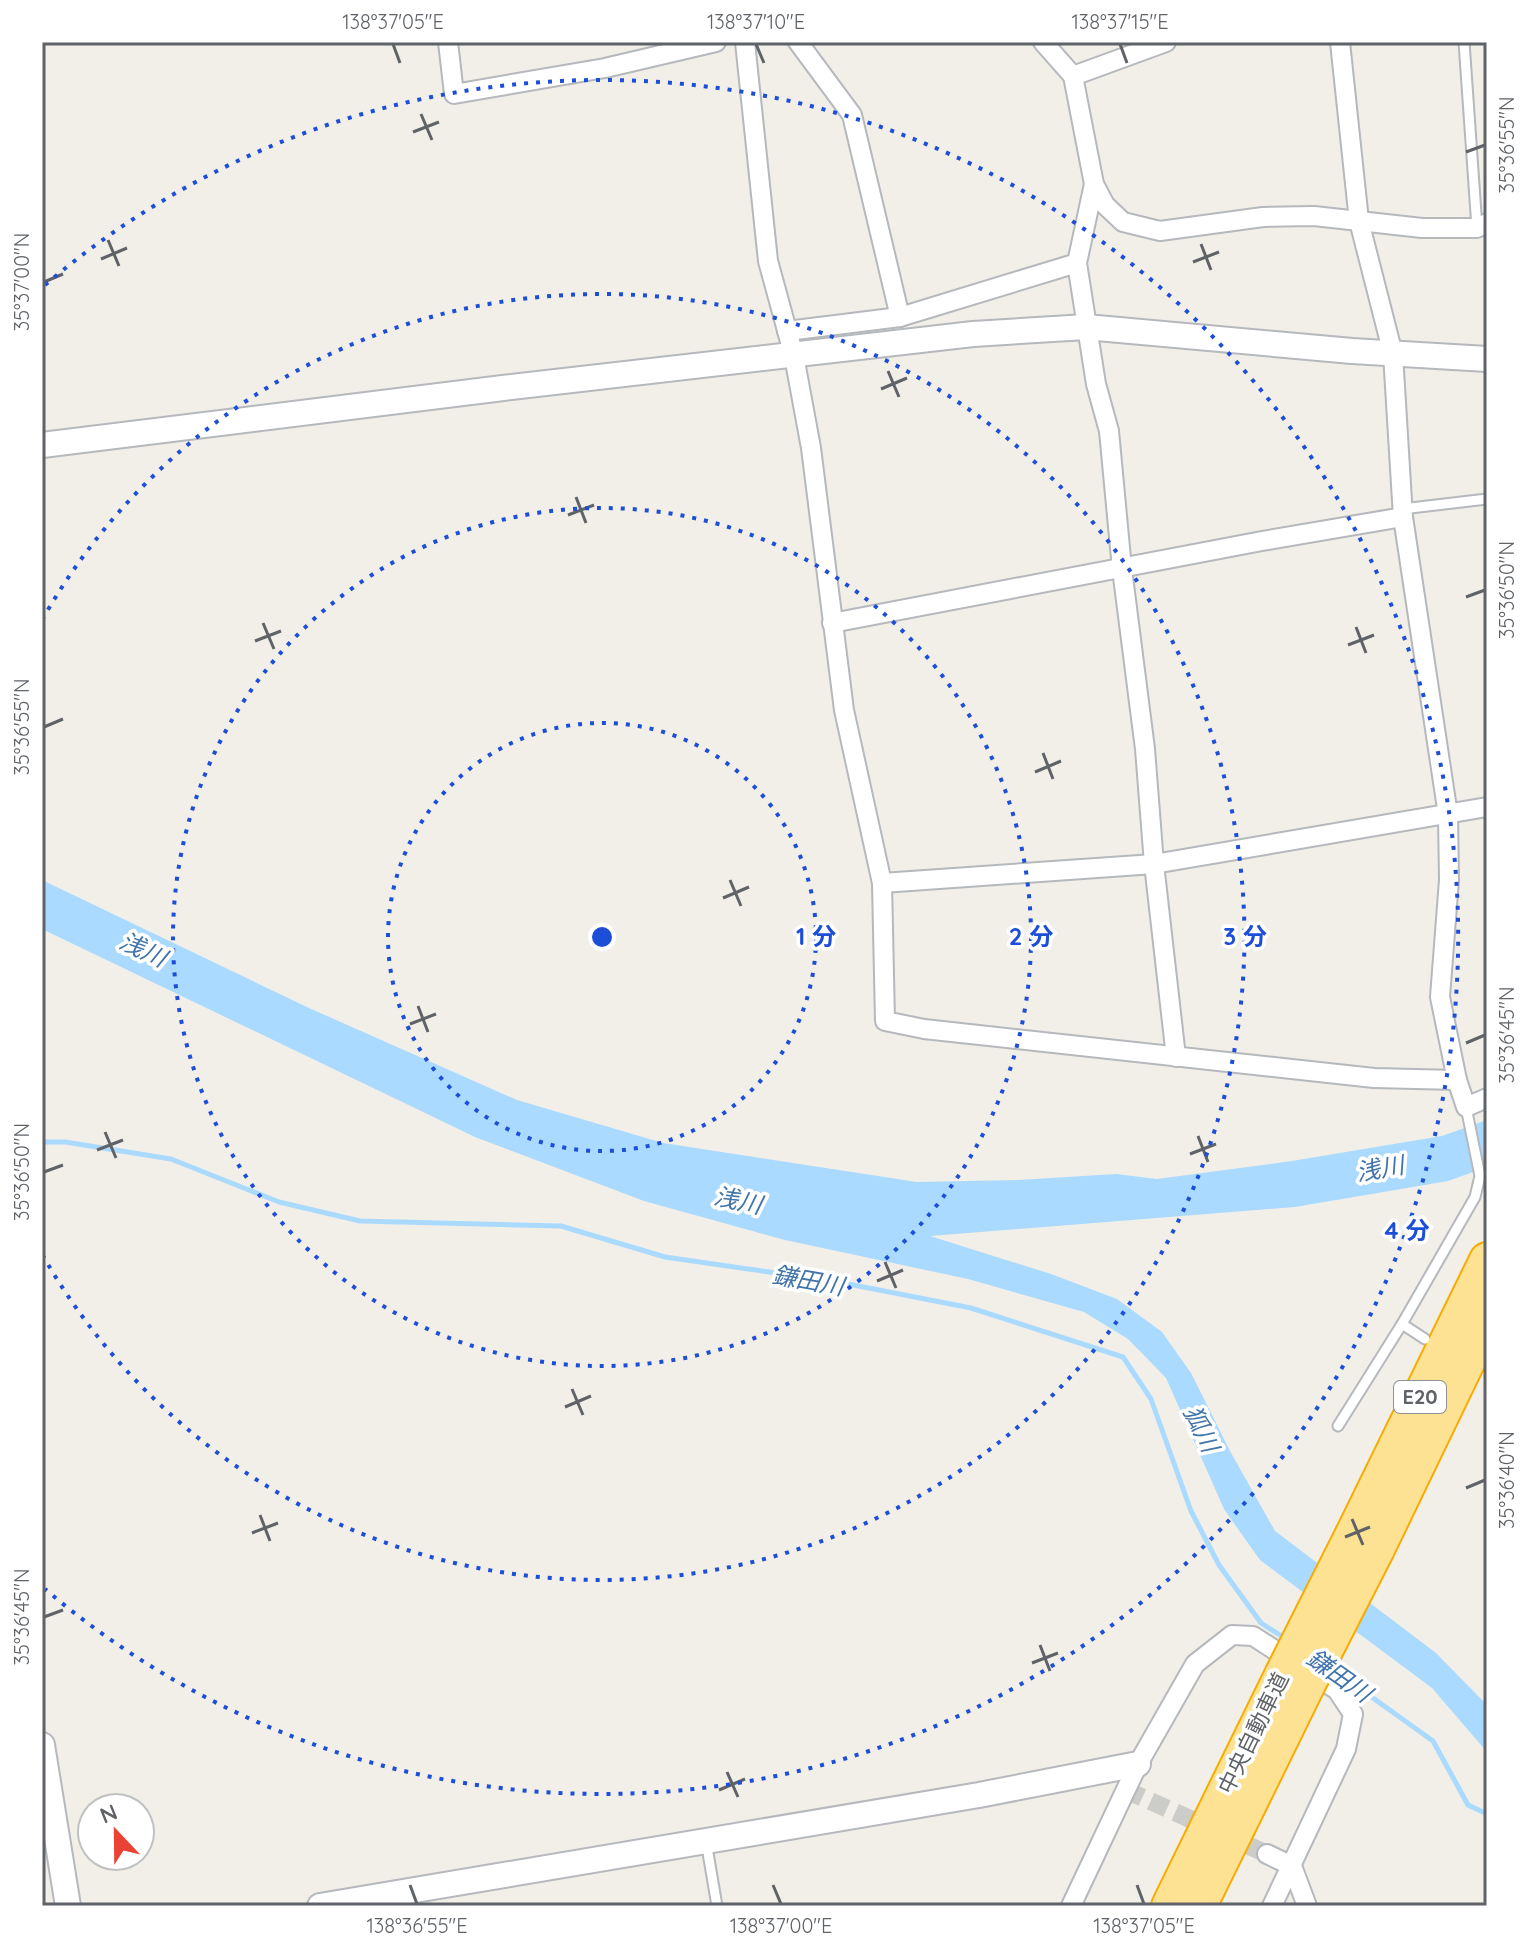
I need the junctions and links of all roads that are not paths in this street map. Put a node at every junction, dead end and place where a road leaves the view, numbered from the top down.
1 (448, 42) edge
2 (716, 42) edge
3 (745, 42) edge
4 (798, 42) edge
5 (1043, 42) edge
6 (1166, 42) edge
7 (1340, 42) edge
8 (1464, 42) edge
9 (1073, 76) junction
10 (1094, 184) junction
11 (1359, 221) junction
12 (1482, 225) edge
13 (1077, 263) junction
14 (900, 317) junction
15 (1086, 327) junction
16 (787, 331) junction
17 (1393, 354) junction
18 (794, 356) junction
19 (1487, 359) edge
20 (42, 445) edge
21 (1487, 499) edge
22 (1403, 513) junction
23 (1122, 569) junction
24 (832, 623) junction
25 (1487, 807) edge
26 (1448, 815) junction
27 (1154, 864) junction
28 (882, 883) junction
29 (1176, 1057) junction
30 (1457, 1080) junction
31 (1487, 1098) edge
32 (1467, 1113) junction
33 (1487, 1260) edge
34 (1487, 1321) edge
35 (1402, 1324) junction
36 (1425, 1339) dead end
37 (1338, 1426) dead end
38 (1365, 1542) junction
39 (1294, 1682) junction
40 (42, 1745) edge
41 (1138, 1764) junction
42 (706, 1841) junction
43 (1267, 1854) tunnel mouth
44 (1292, 1866) junction
45 (68, 1906) edge
46 (320, 1906) edge
47 (717, 1906) edge
48 (1071, 1906) edge
49 (1169, 1906) edge
50 (1199, 1906) edge
51 (1272, 1906) edge
52 (1307, 1906) edge

1 - 2 street
3 - 16 street
4 - 14 street
5 - 9 street
6 - 9 street
7 - 11 street
8 - 12 lane
9 - 10 street
10 - 11 street
10 - 13 street
11 - 12 street
11 - 17 street
13 - 14 street
13 - 15 street
14 - 16 street
15 - 17 street
15 - 18 street
15 - 23 street
16 - 18 street
17 - 19 street
17 - 22 street
18 - 20 street
18 - 24 street
21 - 22 lane
22 - 23 street
22 - 26 street
23 - 24 street
23 - 27 street
24 - 28 street
25 - 26 street
26 - 27 street
26 - 30 street
27 - 28 street
27 - 29 street
28 - 29 street
29 - 30 street
30 - 32 street
31 - 32 street
32 - 35 lane
33 - 38 highway, 中央自動車道 / E20
34 - 38 highway, 中央自動車道 / E20
35 - 36 lane
35 - 37 lane
38 - 39 highway, 中央自動車道 / E20, bridge
39 - 49 highway, 中央自動車道 / E20
39 - 50 highway, 中央自動車道 / E20
40 - 45 street
41 - 42 street
41 - 44 street
41 - 48 street
42 - 46 street
42 - 47 lane
43 - 44 street
44 - 51 street
44 - 52 street

